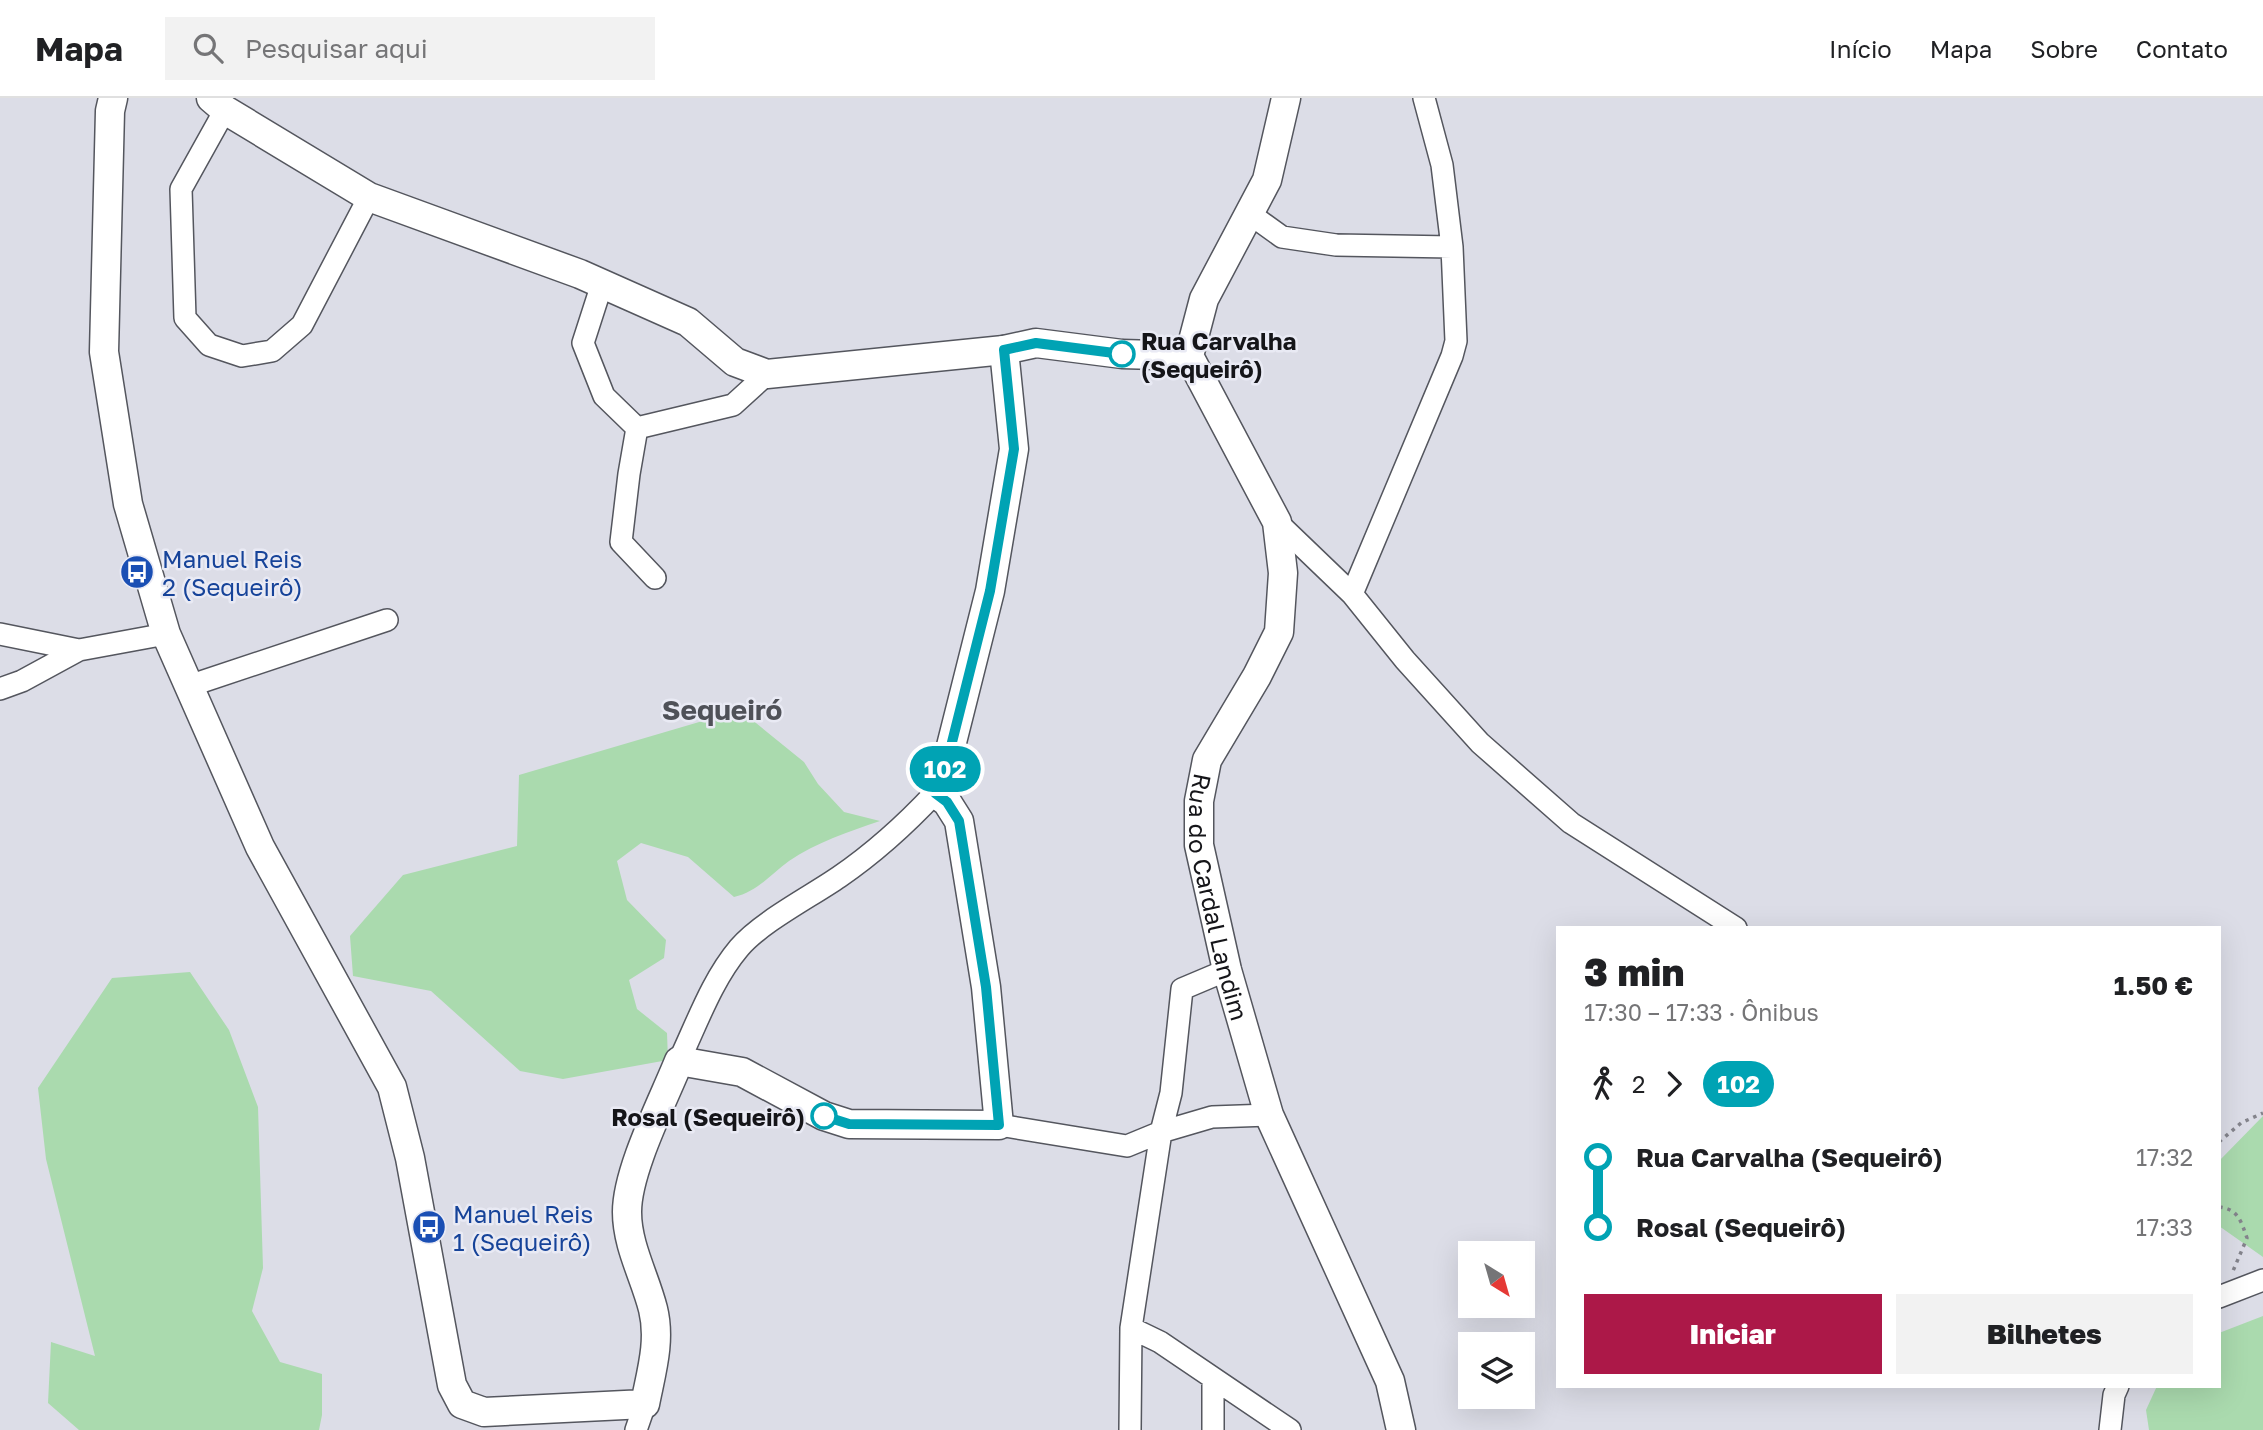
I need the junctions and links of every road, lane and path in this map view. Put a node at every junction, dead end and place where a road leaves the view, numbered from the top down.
1 (113, 98) edge
2 (1286, 98) edge
3 (1424, 98) edge
4 (218, 104) edge
5 (369, 197) junction
6 (1250, 214) junction
7 (1452, 247) junction
8 (602, 284) junction
9 (1004, 350) junction
10 (1189, 356) junction
11 (767, 374) junction
12 (637, 428) junction
13 (1277, 522) junction
14 (655, 578) dead end
15 (1352, 594) junction
16 (387, 620) dead end
17 (0, 634) edge
18 (166, 634) junction
19 (79, 650) junction
20 (189, 686) junction
21 (0, 689) edge
22 (935, 793) junction
23 (1734, 926) edge
24 (1227, 970) junction
25 (679, 1061) junction
26 (2263, 1113) edge
27 (1269, 1115) junction
28 (999, 1125) junction
29 (1161, 1132) junction
30 (2221, 1140) edge
31 (2221, 1207) edge
32 (2263, 1280) edge
33 (2221, 1293) edge
34 (2221, 1296) edge
35 (1131, 1328) junction
36 (1213, 1378) junction
37 (2117, 1388) edge
38 (641, 1417) edge
39 (1130, 1430) edge
40 (1213, 1430) edge
41 (1290, 1430) edge
42 (1401, 1430) edge
43 (2110, 1430) edge

1 - 18 street
2 - 6 street
3 - 7 street
4 - 5 street
4 - 5 street
5 - 8 street
6 - 7 street
6 - 10 street
7 - 15 street
8 - 11 street
8 - 12 street
9 - 10 street
9 - 11 street
9 - 22 street
10 - 13 street, Rua do Cardal Landim
11 - 12 street
12 - 14 street
13 - 15 street
13 - 24 street, Rua do Cardal Landim
15 - 23 street
16 - 20 street
17 - 19 street
18 - 19 street
18 - 20 street
19 - 21 street
20 - 38 street
22 - 25 street
22 - 28 street
24 - 27 street, Rua do Cardal Landim
24 - 29 street
25 - 28 street
25 - 38 street
26 - 30 path
27 - 29 street
27 - 42 street, Rua do Cardal Landim
28 - 29 street
29 - 35 street
31 - 33 path
32 - 34 street
35 - 36 street
35 - 39 street
36 - 40 street
36 - 41 street
37 - 43 street

